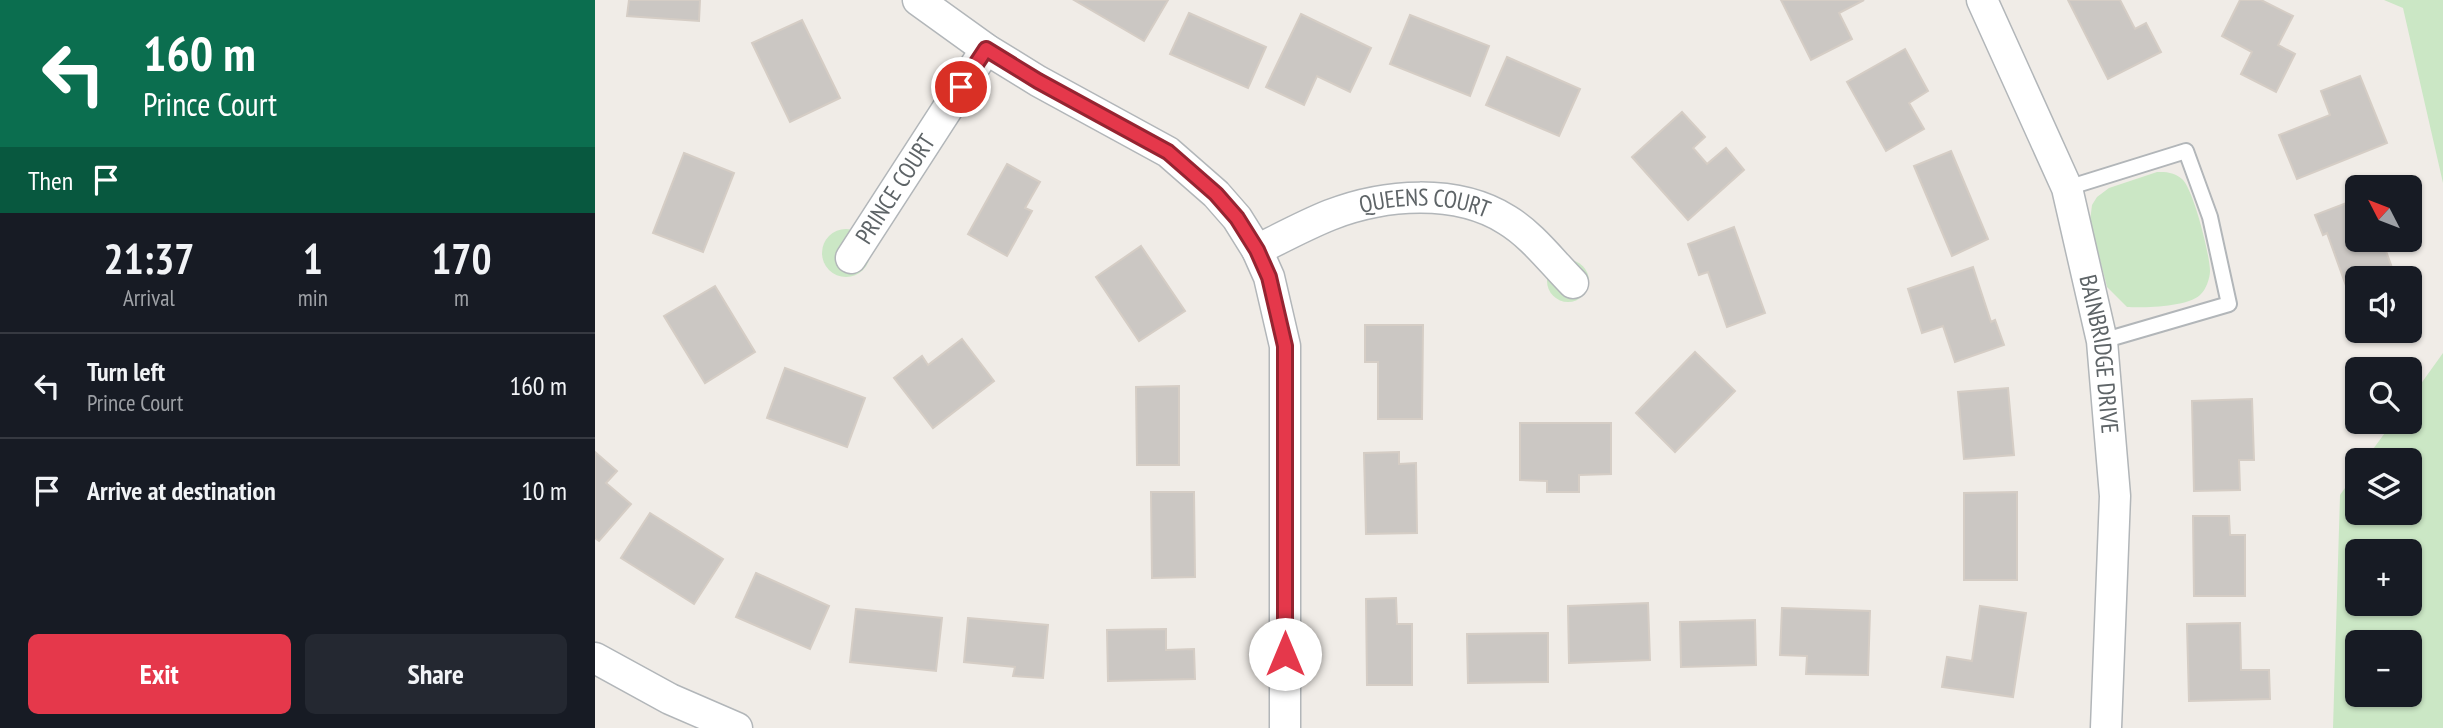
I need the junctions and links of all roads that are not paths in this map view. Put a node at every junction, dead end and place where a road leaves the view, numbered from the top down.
1 (918, 0) edge
2 (1982, 0) edge
3 (986, 49) junction
4 (2067, 188) junction
5 (1257, 250) junction
6 (851, 258) dead end
7 (1573, 283) dead end
8 (2102, 341) junction
9 (595, 658) edge
10 (737, 728) edge
11 (1285, 728) edge
12 (2106, 728) edge

1 - 3 street
2 - 4 street, BAINBRIDGE DRIVE
3 - 5 street
3 - 6 street, PRINCE COURT
4 - 8 street, BAINBRIDGE DRIVE
4 - 8 lane
5 - 7 street, QUEENS COURT
5 - 11 street
8 - 12 street, BAINBRIDGE DRIVE
9 - 10 street

